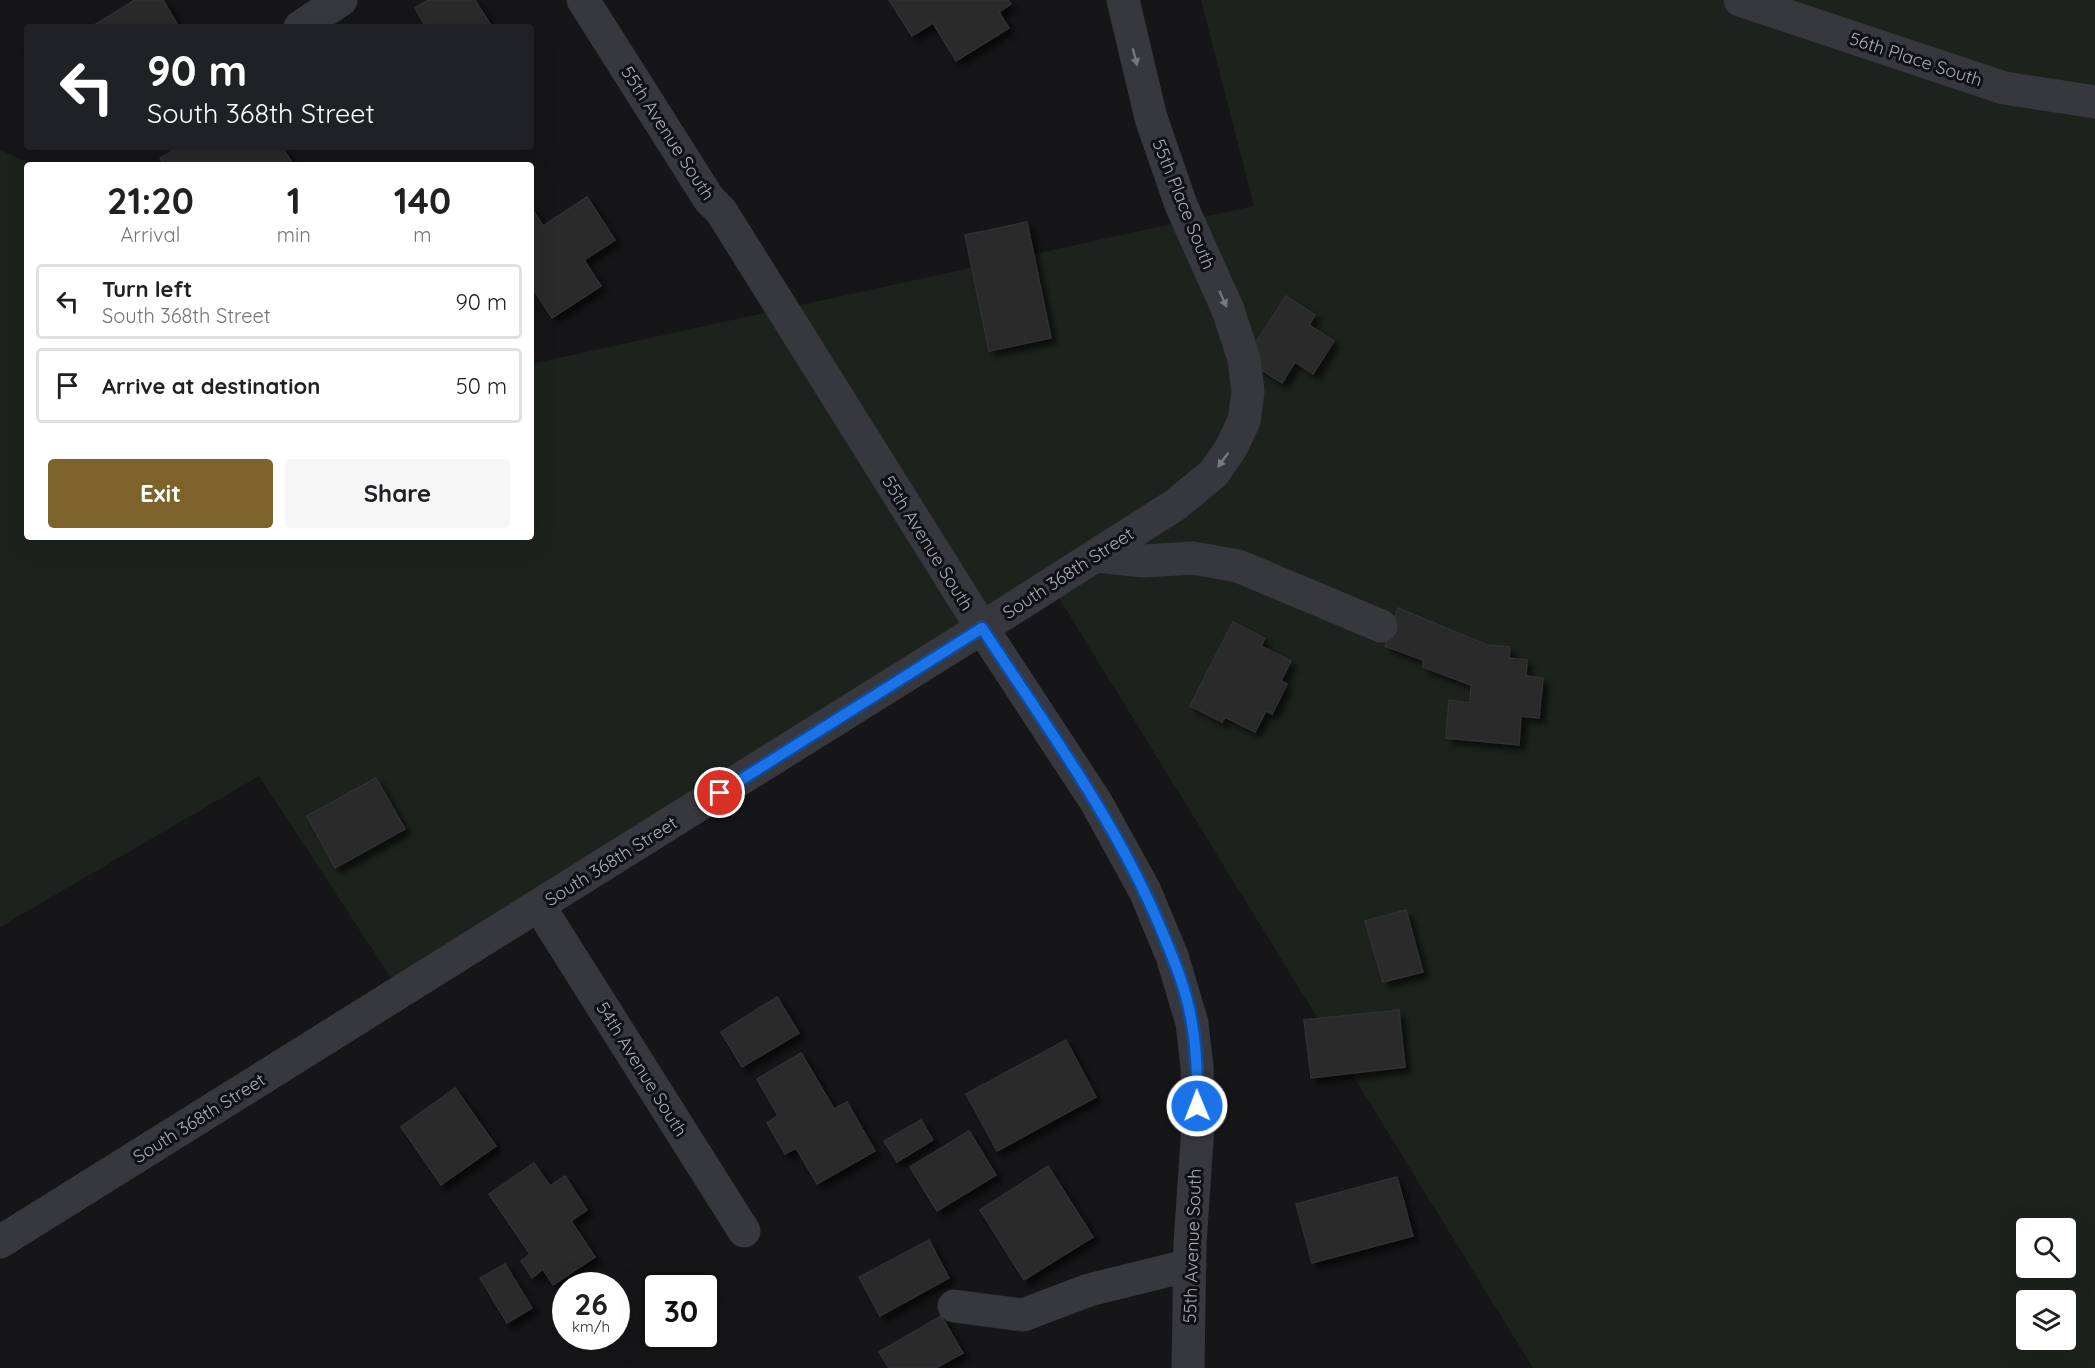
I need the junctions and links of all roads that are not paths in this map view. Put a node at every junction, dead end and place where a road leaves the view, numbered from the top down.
1 (341, 0) edge
2 (583, 0) edge
3 (1123, 0) edge
4 (1740, 0) edge
5 (305, 24) edge
6 (2095, 102) edge
7 (1246, 407) joint
8 (1095, 556) junction
9 (1381, 626) dead end
10 (982, 628) junction
11 (539, 906) junction
12 (744, 1231) dead end
13 (0, 1242) edge
14 (1190, 1265) junction
15 (954, 1306) dead end
16 (1188, 1368) edge

1 - 5 street
2 - 10 street, 55th Avenue South
3 -> 7 street, 55th Place South
4 - 6 street, 56th Place South
7 -> 8 street, South 368th Street
8 - 9 street
8 - 10 street, South 368th Street
10 - 11 street, South 368th Street
10 - 14 street, 55th Avenue South
11 - 12 street, 54th Avenue South
11 - 13 street, South 368th Street
14 - 15 street
14 - 16 street, 55th Avenue South

